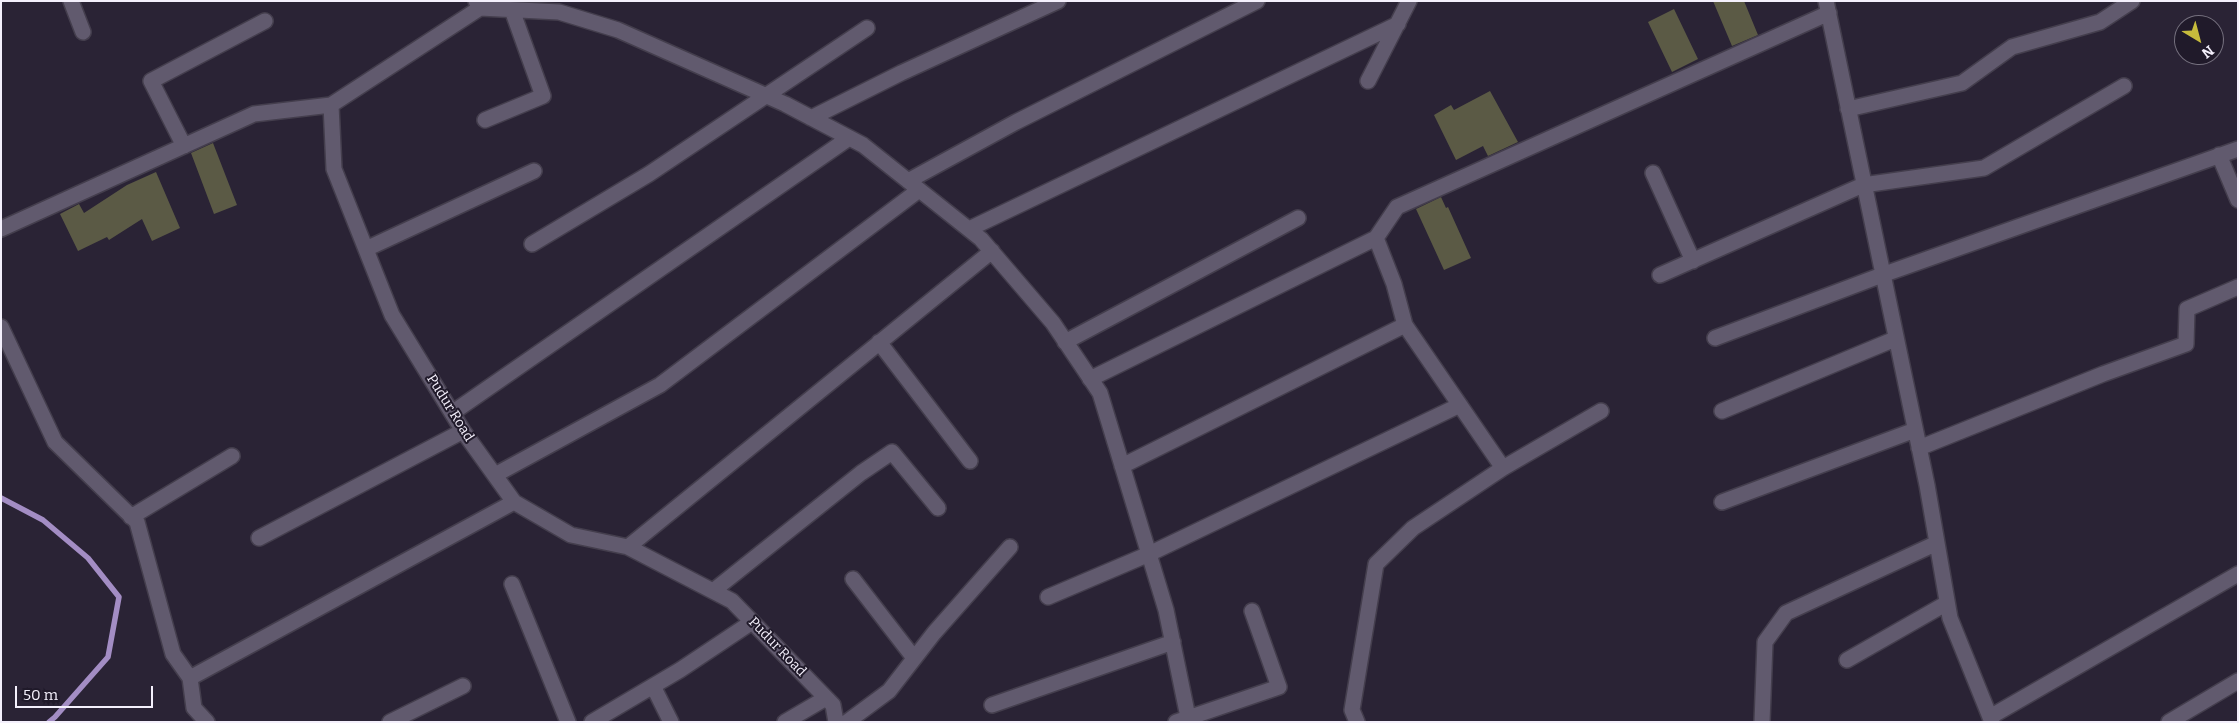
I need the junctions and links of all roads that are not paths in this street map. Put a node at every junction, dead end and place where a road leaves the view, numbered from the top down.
1 (71, 1) edge
2 (496, 1) edge
3 (1058, 1) edge
4 (1257, 1) edge
5 (1409, 1) edge
6 (2132, 1) edge
7 (478, 5) edge
8 (1828, 7) edge
9 (512, 10) junction
10 (265, 21) dead end
11 (1398, 24) junction
12 (867, 28) dead end
13 (84, 32) dead end
14 (1368, 81) dead end
15 (2124, 86) dead end
16 (767, 96) junction
17 (331, 105) junction
18 (1848, 109) junction
19 (811, 118) junction
20 (485, 120) dead end
21 (849, 138) junction
22 (184, 146) junction
23 (2238, 149) edge
24 (2219, 155) junction
25 (534, 171) dead end
26 (1653, 173) dead end
27 (913, 185) junction
28 (1863, 185) junction
29 (2238, 200) edge
30 (1298, 218) dead end
31 (1, 229) edge
32 (969, 229) junction
33 (1376, 238) junction
34 (532, 244) dead end
35 (366, 249) junction
36 (992, 251) junction
37 (1692, 261) junction
38 (1882, 275) junction
39 (1660, 276) dead end
40 (2238, 287) edge
41 (1405, 325) junction
42 (1, 326) edge
43 (1715, 338) dead end
44 (1895, 339) junction
45 (879, 342) junction
46 (1066, 342) junction
47 (1090, 379) junction
48 (1460, 405) junction
49 (1601, 411) dead end
50 (1722, 411) dead end
51 (452, 413) junction
52 (1915, 430) junction
53 (463, 431) junction
54 (1919, 448) junction
55 (232, 456) dead end
56 (970, 461) dead end
57 (1122, 466) junction
58 (1503, 468) junction
59 (495, 475) junction
60 (514, 502) junction
61 (1722, 502) dead end
62 (938, 508) dead end
63 (132, 517) junction
64 (260, 538) dead end
65 (1936, 543) junction
66 (628, 547) junction
67 (1010, 547) dead end
68 (1149, 554) junction
69 (2238, 574) edge
70 (853, 579) dead end
71 (512, 584) dead end
72 (713, 591) junction
73 (1048, 597) dead end
74 (1947, 603) junction
75 (1252, 611) dead end
76 (752, 622) junction
77 (1173, 642) junction
78 (914, 658) junction
79 (1847, 660) dead end
80 (190, 678) junction
81 (2238, 681) edge
82 (463, 686) dead end
83 (653, 686) junction
84 (826, 698) junction
85 (992, 705) dead end
86 (1991, 719) edge
87 (1185, 721) edge
88 (207, 722) edge
89 (390, 722) edge
90 (568, 722) edge
91 (592, 722) edge
92 (671, 722) edge
93 (785, 722) edge
94 (836, 722) edge
95 (847, 722) edge
96 (1357, 722) edge
97 (1762, 722) edge
98 (2169, 722) edge

1 - 13 street
2 - 7 street
3 - 19 street
4 - 27 street
5 - 11 street
6 - 18 street
7 - 9 street
7 - 17 street
8 - 18 street
8 - 33 street
9 - 16 street
9 - 20 street
10 - 22 street
11 - 14 street
11 - 32 street
12 - 16 street
15 - 28 street
16 - 19 street
16 - 34 street
17 - 22 street
17 - 35 street, Pudur Road
18 - 28 street
19 - 21 street
21 - 27 street
21 - 51 street
22 - 31 street
23 - 24 street
24 - 29 street
24 - 38 street
25 - 35 street
26 - 37 street
27 - 32 street
27 - 59 street
28 - 37 street
28 - 38 street
30 - 46 street
32 - 36 street
33 - 41 street
33 - 47 street
35 - 51 street, Pudur Road
36 - 45 street
36 - 46 street
37 - 39 street
38 - 43 street
38 - 44 street
40 - 54 street
41 - 48 street
41 - 57 street
42 - 63 street
44 - 50 street
44 - 52 street
45 - 56 street
45 - 66 street
46 - 47 street
47 - 57 street
48 - 58 street
48 - 68 street
49 - 58 street
51 - 53 street, Pudur Road
52 - 54 street
52 - 61 street
53 - 59 street, Pudur Road
53 - 64 street
54 - 65 street
55 - 63 street
57 - 68 street
58 - 96 street
59 - 60 street, Pudur Road
60 - 66 street, Pudur Road
60 - 80 street
62 - 72 street
63 - 80 street
65 - 74 street
65 - 97 street
66 - 72 street, Pudur Road
67 - 78 street
68 - 73 street
68 - 77 street
69 - 86 street
70 - 78 street
71 - 90 street
72 - 76 street, Pudur Road
74 - 79 street
74 - 86 street
75 - 87 street
76 - 83 street
76 - 84 street, Pudur Road
77 - 85 street
77 - 87 street
78 - 95 street
80 - 88 street
81 - 98 street
82 - 89 street
83 - 91 street
83 - 92 street
84 - 93 street
84 - 94 street, Pudur Road

